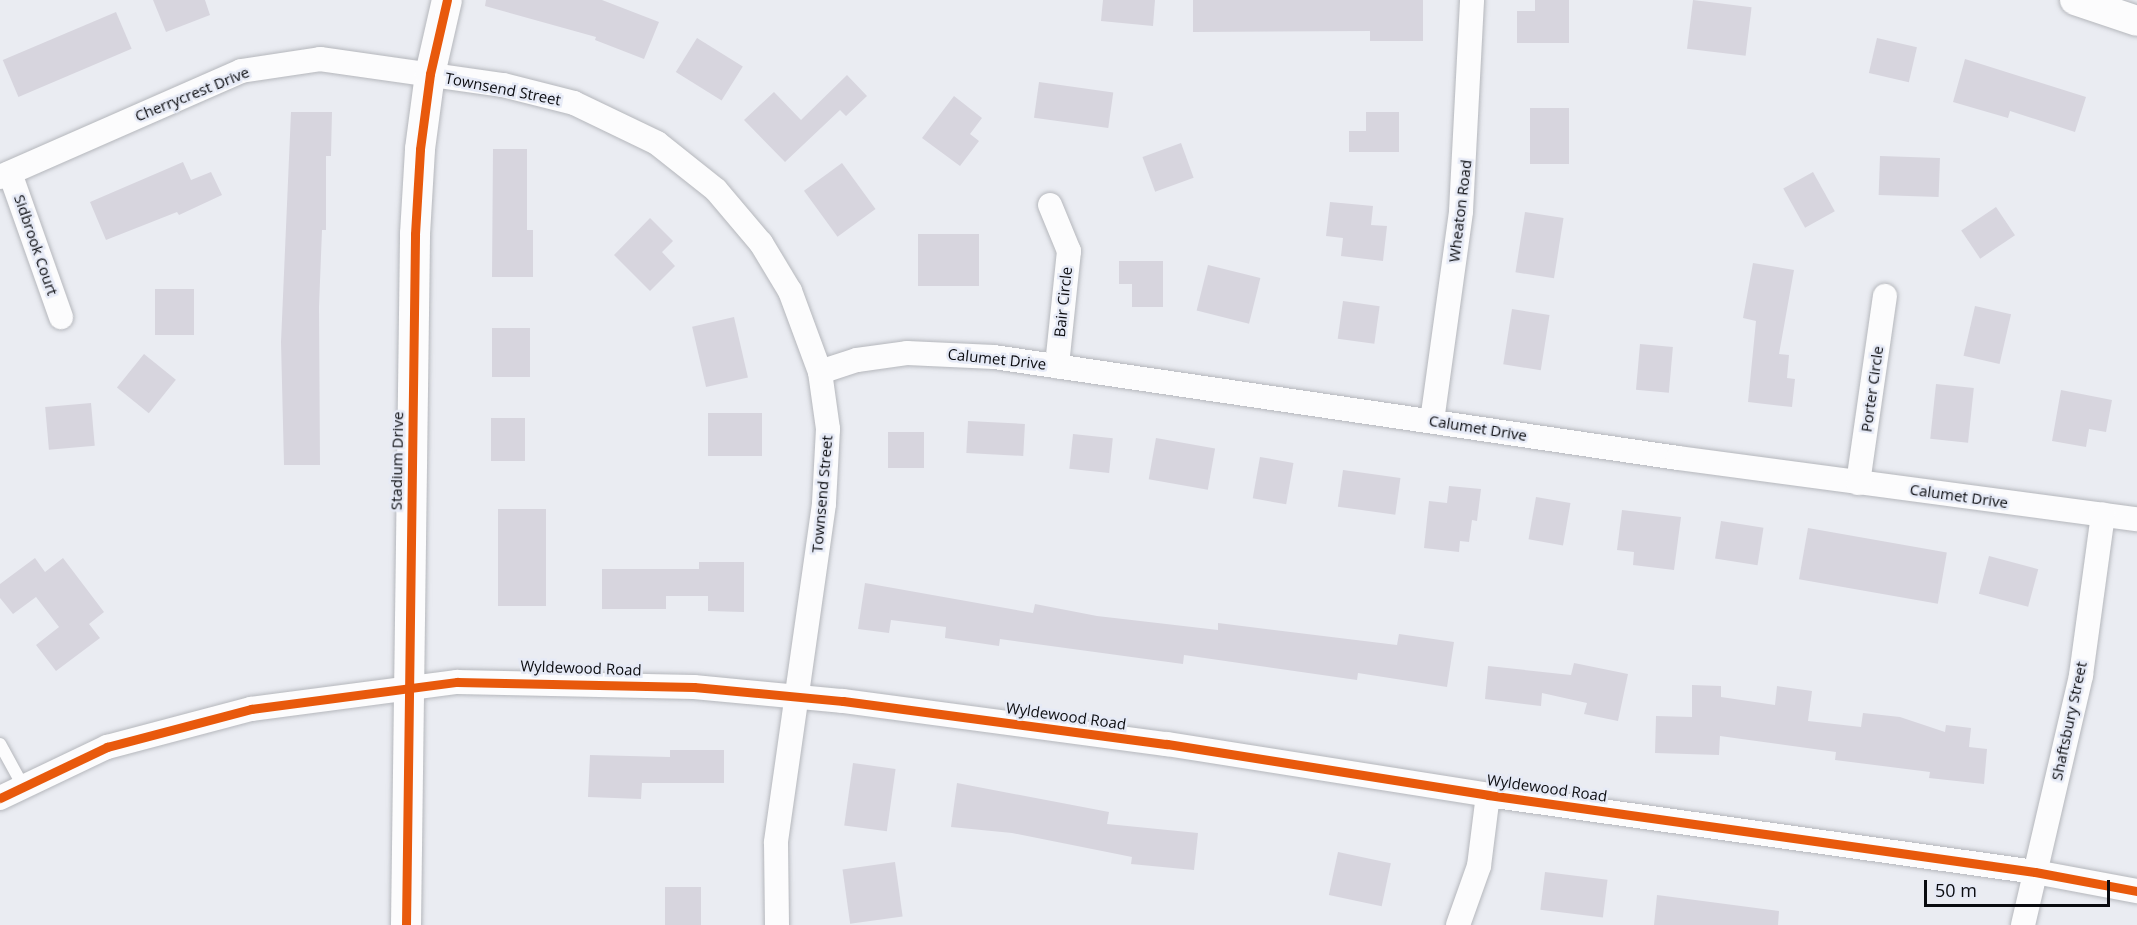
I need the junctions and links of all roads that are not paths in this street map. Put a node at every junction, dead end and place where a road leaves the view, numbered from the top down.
1 (447, 0) edge
2 (1472, 0) edge
3 (2075, 0) edge
4 (2137, 21) edge
5 (430, 74) junction
6 (5, 175) edge
7 (1050, 205) dead end
8 (1885, 296) dead end
9 (61, 317) dead end
10 (1057, 366) junction
11 (820, 372) junction
12 (1432, 421) junction
13 (1858, 483) junction
14 (2103, 514) junction
15 (2137, 519) edge
16 (408, 688) junction
17 (797, 695) junction
18 (0, 744) edge
19 (23, 786) junction
20 (1488, 795) junction
21 (0, 798) edge
22 (2035, 872) junction
23 (2137, 891) edge
24 (406, 925) edge
25 (777, 925) edge
26 (1458, 925) edge
27 (2023, 925) edge

1 - 5 street, Stadium Drive
2 - 12 street, Wheaton Road
3 - 4 street
5 - 6 street, Cherrycrest Drive
5 - 11 street, Townsend Street
5 - 16 street, Stadium Drive
6 - 9 street, Sidbrook Court
7 - 10 street, Bair Circle
8 - 13 street, Porter Circle
10 - 11 street, Calumet Drive
10 - 12 street, Calumet Drive
11 - 17 street, Townsend Street
12 - 13 street, Calumet Drive
13 - 14 street, Calumet Drive
14 - 15 street, Calumet Drive
14 - 22 street, Shaftsbury Street
16 - 17 street, Wyldewood Road
16 - 19 street, Wyldewood Road
16 - 24 street, Stadium Drive
17 - 20 street, Wyldewood Road
17 - 25 street, Townsend Street
18 - 19 lane
19 - 21 street, Wyldewood Road
20 - 22 street, Wyldewood Road
20 - 26 street
22 - 23 street, Wyldewood Road
22 - 27 street, Shaftsbury Street

